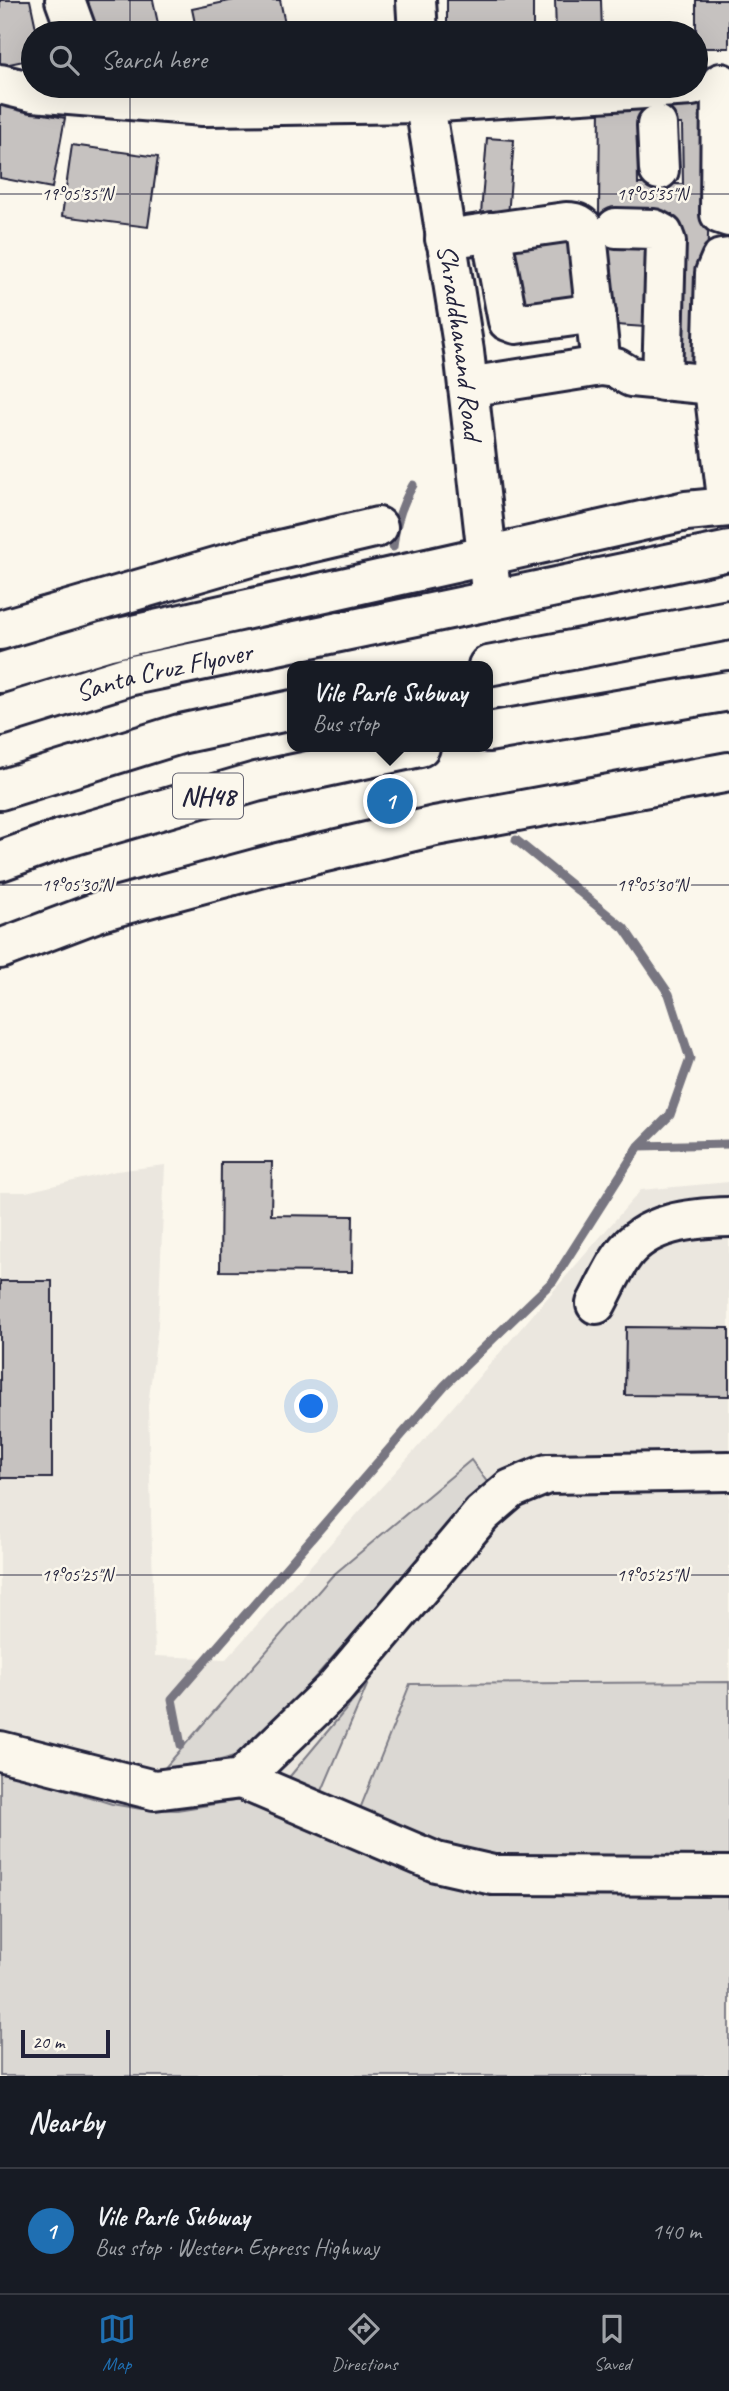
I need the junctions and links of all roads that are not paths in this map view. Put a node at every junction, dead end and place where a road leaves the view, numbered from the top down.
1 (65, 0) edge
2 (416, 0) edge
3 (73, 21) edge
4 (417, 21) edge
5 (0, 84) edge
6 (21, 89) edge
7 (143, 98) edge
8 (350, 98) edge
9 (424, 98) edge
10 (685, 98) edge
11 (688, 98) edge
12 (659, 170) dead end
13 (729, 217) edge
14 (615, 228) dead end
15 (729, 258) edge
16 (451, 271) junction
17 (503, 279) junction
18 (596, 313) junction
19 (601, 366) junction
20 (530, 377) junction
21 (662, 381) junction
22 (714, 386) junction
23 (468, 387) junction
24 (729, 507) edge
25 (378, 527) dead end
26 (729, 551) edge
27 (487, 555) junction
28 (492, 600) junction
29 (729, 620) edge
30 (0, 630) edge
31 (493, 665) edge
32 (0, 673) edge
33 (729, 691) edge
34 (287, 711) edge
35 (0, 716) edge
36 (493, 731) edge
37 (397, 752) edge
38 (729, 772) edge
39 (0, 790) edge
40 (0, 861) edge
41 (0, 949) edge
42 (729, 1217) edge
43 (596, 1304) dead end
44 (729, 1471) edge
45 (0, 1751) edge
46 (241, 1779) junction
47 (729, 1876) edge

1 - 3 main road
2 - 4 main road
5 - 6 main road
7 - 8 main road
9 - 16 main road, Shraddhanand Road
10 - 12 main road
11 - 13 main road
14 - 21 main road
15 - 22 main road
16 - 17 main road
16 - 17 main road
16 - 23 main road, Shraddhanand Road
17 - 18 main road
17 - 18 main road
17 - 20 main road
18 - 19 main road
19 - 20 main road
19 - 21 main road
20 - 23 main road
21 - 22 main road
22 - 24 main road
23 - 27 main road, Shraddhanand Road
24 - 27 main road
25 - 30 main road
26 - 28 main road, Santa Cruz Flyover
27 - 28 main road, Shraddhanand Road
27 - 32 main road
28 - 35 main road, Santa Cruz Flyover
29 - 31 main road
33 - 36 main road
34 - 39 main road, NH48
37 - 40 main road, NH48
38 - 41 main road
42 - 43 main road
44 - 46 main road
45 - 46 main road
46 - 47 main road

